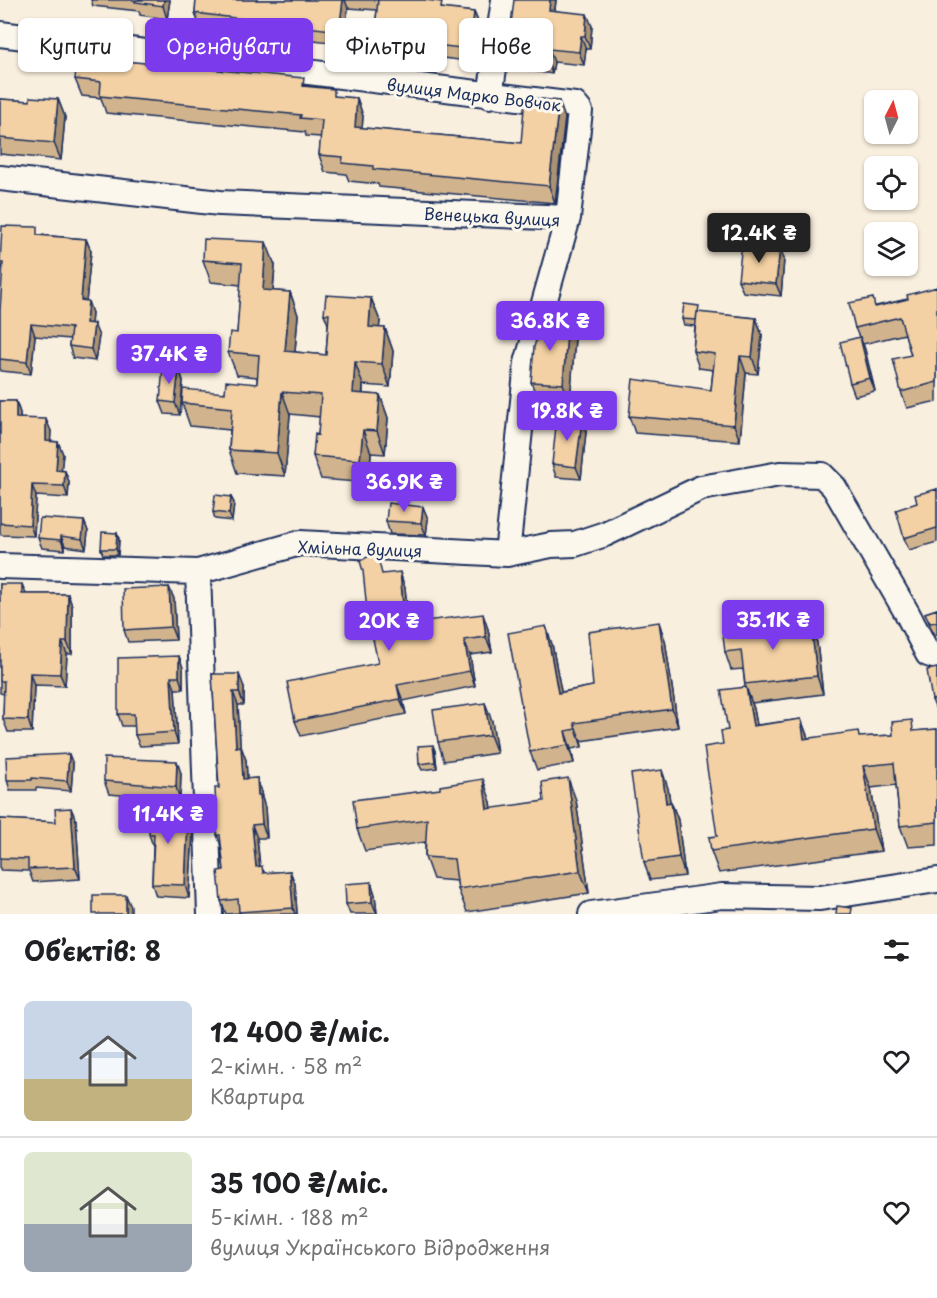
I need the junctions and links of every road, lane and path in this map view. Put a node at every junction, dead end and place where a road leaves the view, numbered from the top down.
1 (504, 0) edge
2 (0, 34) edge
3 (490, 96) junction
4 (0, 178) edge
5 (568, 218) junction
6 (507, 554) junction
7 (0, 566) edge
8 (198, 572) junction
9 (937, 657) edge
10 (937, 880) edge
11 (723, 905) edge
12 (210, 914) edge
13 (591, 914) edge

1 - 3 street
2 - 3 street, вулиця Марко Вовчок
3 - 5 street, вулиця Марко Вовчок
4 - 5 street, Венецька вулиця
5 - 6 street, Венецька вулиця
6 - 8 street, Хмільна вулиця
6 - 9 street
7 - 8 street, Хмільна вулиця
8 - 12 street
10 - 11 street
11 - 13 street

